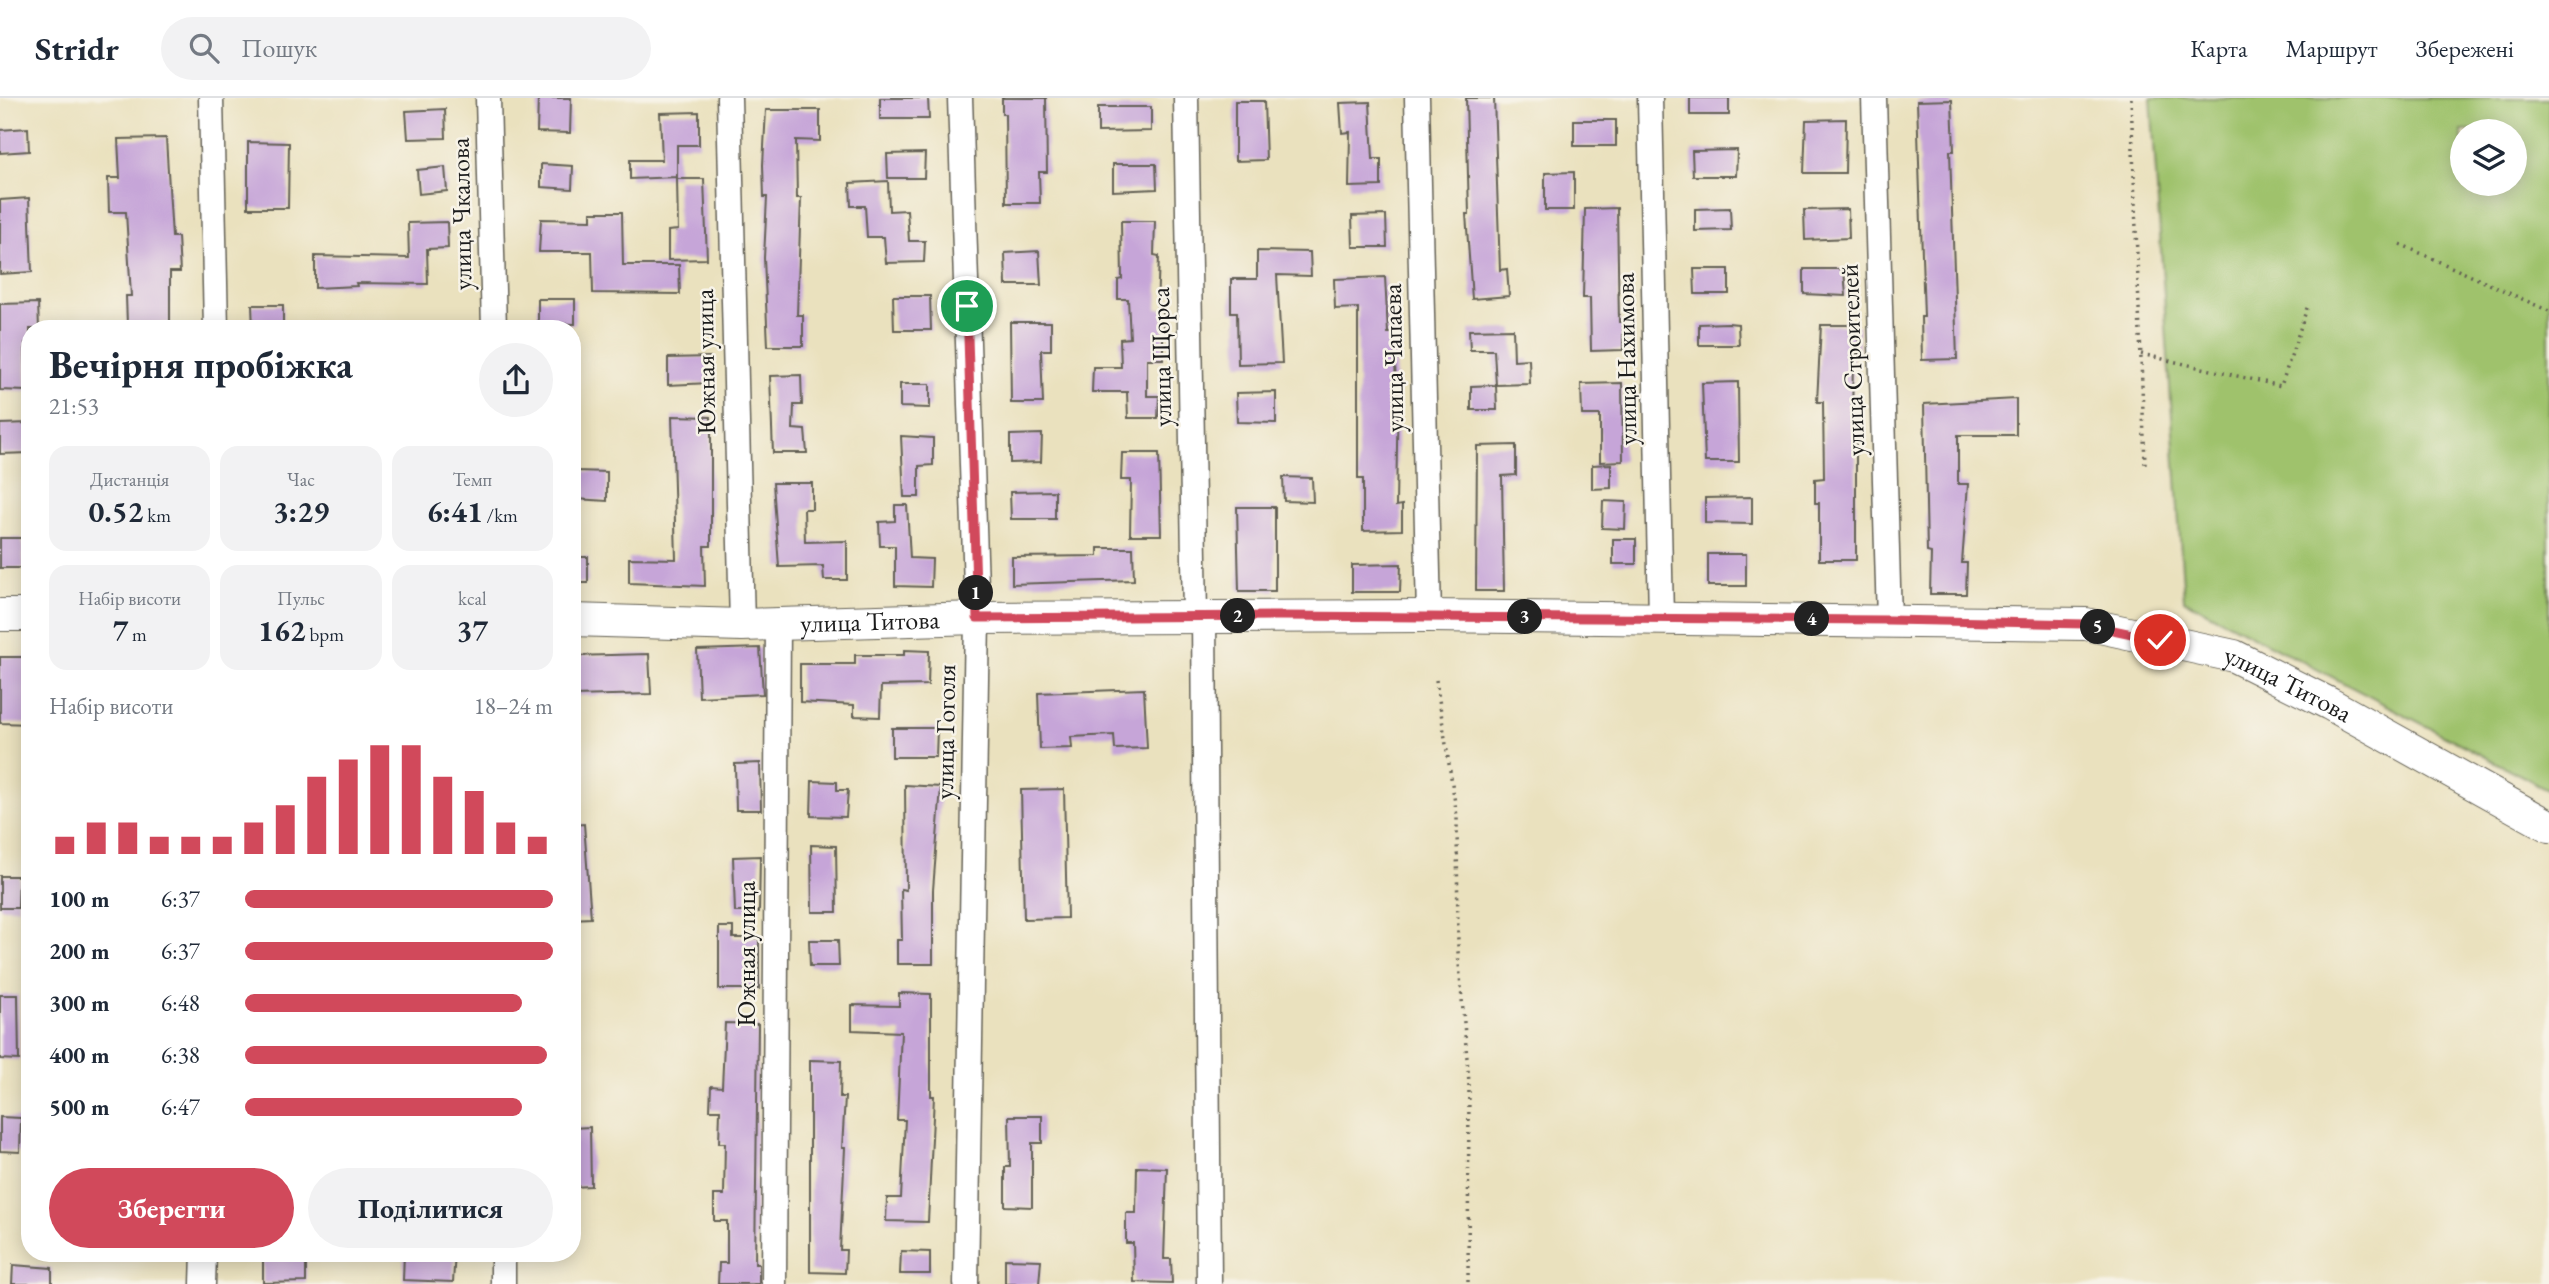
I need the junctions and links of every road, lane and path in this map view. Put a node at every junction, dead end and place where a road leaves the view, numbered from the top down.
1 (211, 98) edge
2 (488, 98) edge
3 (729, 98) edge
4 (960, 98) edge
5 (1186, 98) edge
6 (1417, 98) edge
7 (1650, 98) edge
8 (1874, 98) edge
9 (2131, 98) edge
10 (2400, 244) dead end
11 (2308, 305) dead end
12 (2549, 311) edge
13 (216, 320) edge
14 (494, 320) edge
15 (2141, 354) junction
16 (2145, 464) dead end
17 (0, 615) edge
18 (21, 615) edge
19 (1200, 616) junction
20 (1429, 616) junction
21 (977, 618) junction
22 (1661, 618) junction
23 (581, 620) edge
24 (1889, 620) junction
25 (778, 623) junction
26 (742, 625) junction
27 (1436, 680) dead end
28 (2549, 826) edge
29 (204, 1262) edge
30 (503, 1262) edge
31 (203, 1284) edge
32 (503, 1284) edge
33 (775, 1284) edge
34 (966, 1284) edge
35 (1209, 1284) edge
36 (1468, 1284) edge

1 - 13 street
2 - 14 street, улица Чкалова
3 - 26 street, Южная улица
4 - 21 street, улица Гоголя
5 - 19 street, улица Щорса
6 - 20 street, улица Чапаева
7 - 22 street, улица Нахимова
8 - 24 street, улица Строителей
9 - 15 path
10 - 12 path
11 - 15 path
15 - 16 path
17 - 18 main road
19 - 20 main road, улица Титова
19 - 21 main road, улица Титова
19 - 35 street, улица Щорса
20 - 22 main road, улица Титова
21 - 25 main road, улица Титова
21 - 34 street, улица Гоголя
22 - 24 main road, улица Титова
23 - 26 main road, улица Титова
24 - 28 main road, улица Титова
25 - 26 main road, улица Титова
25 - 33 street, Южная улица
27 - 36 path
29 - 31 street
30 - 32 street

